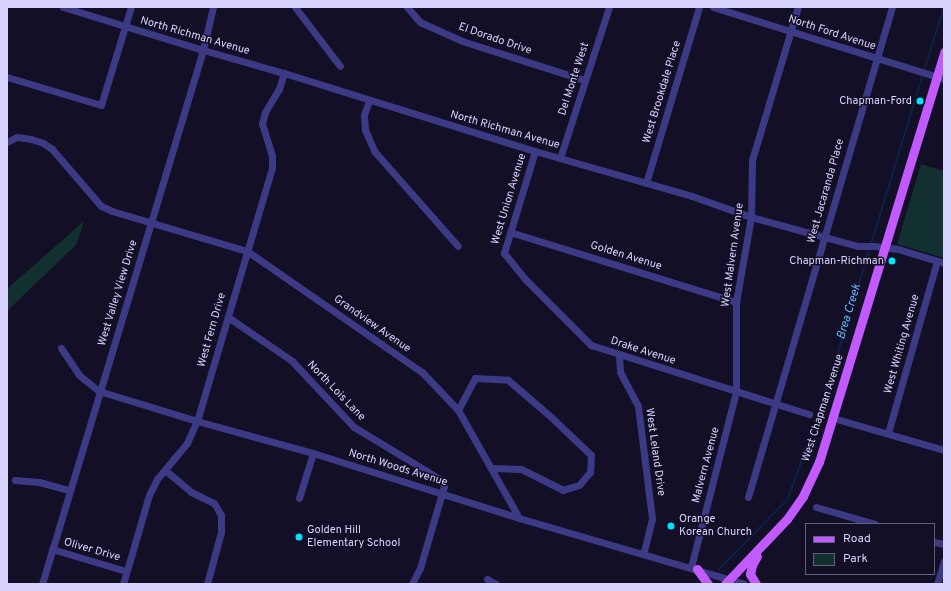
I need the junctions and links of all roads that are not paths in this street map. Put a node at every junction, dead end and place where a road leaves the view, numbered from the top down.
1 (63, 7) edge
2 (130, 7) edge
3 (213, 7) edge
4 (295, 7) edge
5 (407, 7) edge
6 (609, 7) edge
7 (699, 7) edge
8 (713, 7) edge
9 (798, 7) edge
10 (892, 7) edge
11 (125, 27) junction
12 (790, 32) junction
13 (203, 50) junction
14 (944, 52) edge
15 (877, 59) junction
16 (340, 66) dead end
17 (284, 73) junction
18 (7, 76) edge
19 (936, 77) edge
20 (584, 80) junction
21 (369, 101) junction
22 (7, 142) edge
23 (535, 151) junction
24 (560, 158) junction
25 (646, 183) junction
26 (751, 217) junction
27 (150, 223) junction
28 (510, 232) junction
29 (824, 237) junction
30 (458, 246) dead end
31 (885, 247) junction
32 (247, 251) junction
33 (504, 253) joint
34 (940, 262) edge
35 (736, 302) junction
36 (228, 317) junction
37 (61, 348) dead end
38 (619, 356) junction
39 (99, 391) junction
40 (736, 392) junction
41 (775, 404) junction
42 (458, 410) junction
43 (809, 414) dead end
44 (833, 418) junction
45 (197, 421) junction
46 (888, 433) junction
47 (944, 450) edge
48 (313, 453) junction
49 (492, 468) junction
50 (165, 470) junction
51 (15, 480) dead end
52 (69, 490) junction
53 (442, 493) junction
54 (748, 496) dead end
55 (299, 498) dead end
56 (816, 506) dead end
57 (519, 518) junction
58 (872, 523) edge
59 (762, 546) junction
60 (52, 549) junction
61 (643, 554) junction
62 (944, 561) edge
63 (694, 568) junction
64 (126, 571) junction
65 (487, 579) dead end
66 (412, 582) edge
67 (727, 582) edge
68 (42, 584) edge
69 (123, 584) edge
70 (207, 584) edge
71 (496, 584) edge
72 (708, 584) edge
73 (744, 584) edge
74 (756, 584) edge
75 (937, 584) edge

1 - 11 street, North Richman Avenue
2 - 11 street
3 - 13 street, West Valley View Drive
4 - 16 street
5 - 20 street, El Dorado Drive
6 - 20 street, Del Monte West
7 - 25 street, West Brookdale Place
8 - 12 street, North Ford Avenue
9 - 12 street, West Malvern Avenue
10 - 15 street, West Jacaranda Place
11 - 13 street, North Richman Avenue
11 - 18 street
12 - 15 street, North Ford Avenue
12 - 26 street, West Malvern Avenue
13 - 17 street, North Richman Avenue
13 - 27 street, West Valley View Drive
14 - 19 main road, West Chapman Avenue
15 - 19 street, North Ford Avenue
15 - 29 street, West Jacaranda Place
17 - 21 street, North Richman Avenue
17 - 32 street, West Fern Drive
19 - 31 main road, West Chapman Avenue
20 - 24 street, Del Monte West
21 - 23 street, North Richman Avenue
21 - 30 street
22 - 27 street, Grandview Avenue
23 - 24 street, North Richman Avenue
23 - 28 street, West Union Avenue
24 - 25 street, North Richman Avenue
25 - 26 street, North Richman Avenue
26 - 29 street, North Richman Avenue
26 - 35 street, West Malvern Avenue
27 - 32 street, Grandview Avenue
27 - 39 street, West Valley View Drive
28 - 33 street, West Union Avenue
28 - 35 street, Golden Avenue
29 - 31 street, North Richman Avenue
29 - 41 street, West Jacaranda Place
31 - 34 street, North Richman Avenue
31 - 44 main road, West Chapman Avenue
32 - 36 street, West Fern Drive
32 - 42 street, Grandview Avenue
33 - 38 street, Drake Avenue
34 - 46 street, West Whiting Avenue
35 - 40 street, West Malvern Avenue
36 - 45 street, West Fern Drive
36 - 53 street, North Lois Lane
37 - 39 street, North Woods Avenue
38 - 40 street, Drake Avenue
38 - 61 street, West Leland Drive
39 - 45 street, North Woods Avenue
39 - 52 street, West Valley View Drive
40 - 41 street, Drake Avenue
40 - 63 street, Malvern Avenue
41 - 43 street, Drake Avenue
41 - 54 street, West Jacaranda Place
42 - 49 street, Grandview Avenue
42 - 49 street
44 - 46 street
44 - 59 main road, West Chapman Avenue
45 - 48 street, North Woods Avenue
45 - 50 street, West Fern Drive
46 - 47 street
48 - 53 street, North Woods Avenue
48 - 55 street
49 - 57 street, Grandview Avenue
50 - 64 street, West Fern Drive
50 - 70 street
51 - 52 street
52 - 60 street, West Valley View Drive
53 - 57 street, North Woods Avenue
53 - 66 street
56 - 58 street
57 - 61 street, North Woods Avenue
59 - 67 main road, West Chapman Avenue
59 - 74 main road
60 - 64 street, Oliver Drive
60 - 68 street, West Valley View Drive
61 - 63 street, North Woods Avenue
62 - 75 street
63 - 67 street, North Woods Avenue
63 - 72 main road
64 - 69 street, West Fern Drive
65 - 71 street
67 - 73 street, North Woods Avenue

